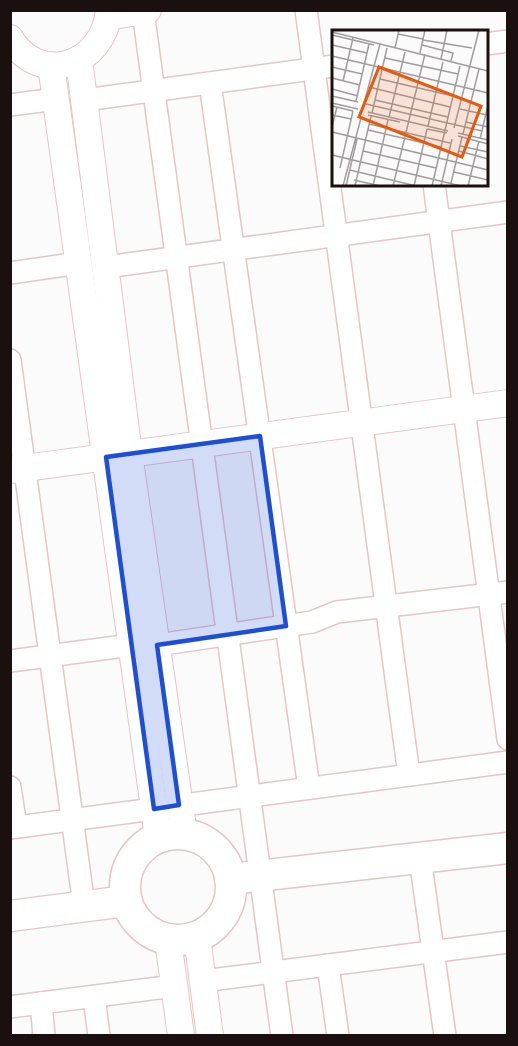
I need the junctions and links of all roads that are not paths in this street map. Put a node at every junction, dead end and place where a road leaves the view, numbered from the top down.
1 (306, 10) edge
2 (146, 11) edge
3 (109, 14) edge
4 (10, 38) edge
5 (507, 41) edge
6 (488, 44) edge
7 (79, 60) junction
8 (51, 65) junction
9 (324, 67) edge
10 (210, 83) junction
11 (154, 90) junction
12 (56, 99) junction
13 (85, 100) junction
14 (10, 105) edge
15 (332, 179) edge
16 (332, 186) edge
17 (434, 186) edge
18 (507, 212) edge
19 (439, 221) junction
20 (336, 235) junction
21 (233, 249) junction
22 (177, 257) junction
23 (79, 263) junction
24 (106, 267) junction
25 (10, 273) edge
26 (10, 360) edge
27 (507, 403) edge
28 (464, 408) junction
29 (362, 422) junction
30 (260, 436) junction
31 (202, 444) junction
32 (118, 455) junction
33 (18, 469) edge
34 (498, 593) edge
35 (386, 607) junction
36 (286, 626) junction
37 (227, 634) junction
38 (144, 645) junction
39 (50, 656) junction
40 (10, 661) edge
41 (507, 739) edge
42 (507, 762) edge
43 (409, 775) junction
44 (10, 787) edge
45 (309, 788) junction
46 (249, 796) junction
47 (72, 820) junction
48 (169, 821) junction
49 (13, 827) edge
50 (507, 848) edge
51 (420, 858) junction
52 (260, 875) junction
53 (230, 879) junction
54 (126, 901) junction
55 (84, 906) junction
56 (10, 916) edge
57 (182, 939) junction
58 (507, 942) edge
59 (433, 951) junction
60 (328, 965) junction
61 (273, 972) junction
62 (203, 981) junction
63 (174, 986) junction
64 (94, 997) junction
65 (41, 1004) junction
66 (10, 1007) edge
67 (45, 1035) edge
68 (99, 1035) edge
69 (181, 1035) edge
70 (210, 1035) edge
71 (282, 1035) edge
72 (338, 1035) edge
73 (445, 1035) edge

1 - 9 street
2 - 3 street
2 - 11 street
3 - 7 street
4 - 8 street
5 - 6 street
7 - 8 street
7 - 13 street
8 - 12 street
9 - 10 street
9 - 15 street
10 - 11 street
10 - 21 street
11 - 13 street
11 - 22 street
12 - 14 street
12 - 23 street
13 - 24 street
16 - 20 street
17 - 19 street
18 - 19 street
19 - 20 street
19 - 28 street
20 - 21 street
20 - 29 street
21 - 22 street
21 - 30 street
22 - 24 street
22 - 31 street
23 - 25 street
23 - 32 street
24 - 32 street
26 - 33 street
27 - 28 street
28 - 29 street
28 - 34 street
29 - 30 street
29 - 35 street
30 - 31 street
30 - 36 street
31 - 32 street
31 - 37 street
32 - 33 street
32 - 38 street
33 - 39 street
34 - 35 street
34 - 41 street
35 - 36 street
35 - 43 street
36 - 37 street
36 - 45 street
37 - 38 street
37 - 46 street
38 - 39 street
38 - 48 street
39 - 40 street
39 - 47 street
42 - 43 street
43 - 45 street
44 - 49 street
45 - 46 street
46 - 48 street
46 - 52 street
47 - 48 street
47 - 49 street
47 - 55 street
48 - 53 main road
48 - 54 main road
50 - 51 main road
51 - 52 main road
51 - 59 street
52 - 53 main road
52 - 61 street
53 - 57 main road
54 - 55 main road
54 - 57 main road
55 - 56 main road
57 - 62 street
57 - 63 street
58 - 59 street
59 - 60 street
59 - 73 street
60 - 61 street
60 - 72 street
61 - 62 street
61 - 71 street
62 - 70 street
63 - 64 street
63 - 69 street
64 - 65 street
64 - 68 street
65 - 66 street
65 - 67 street

